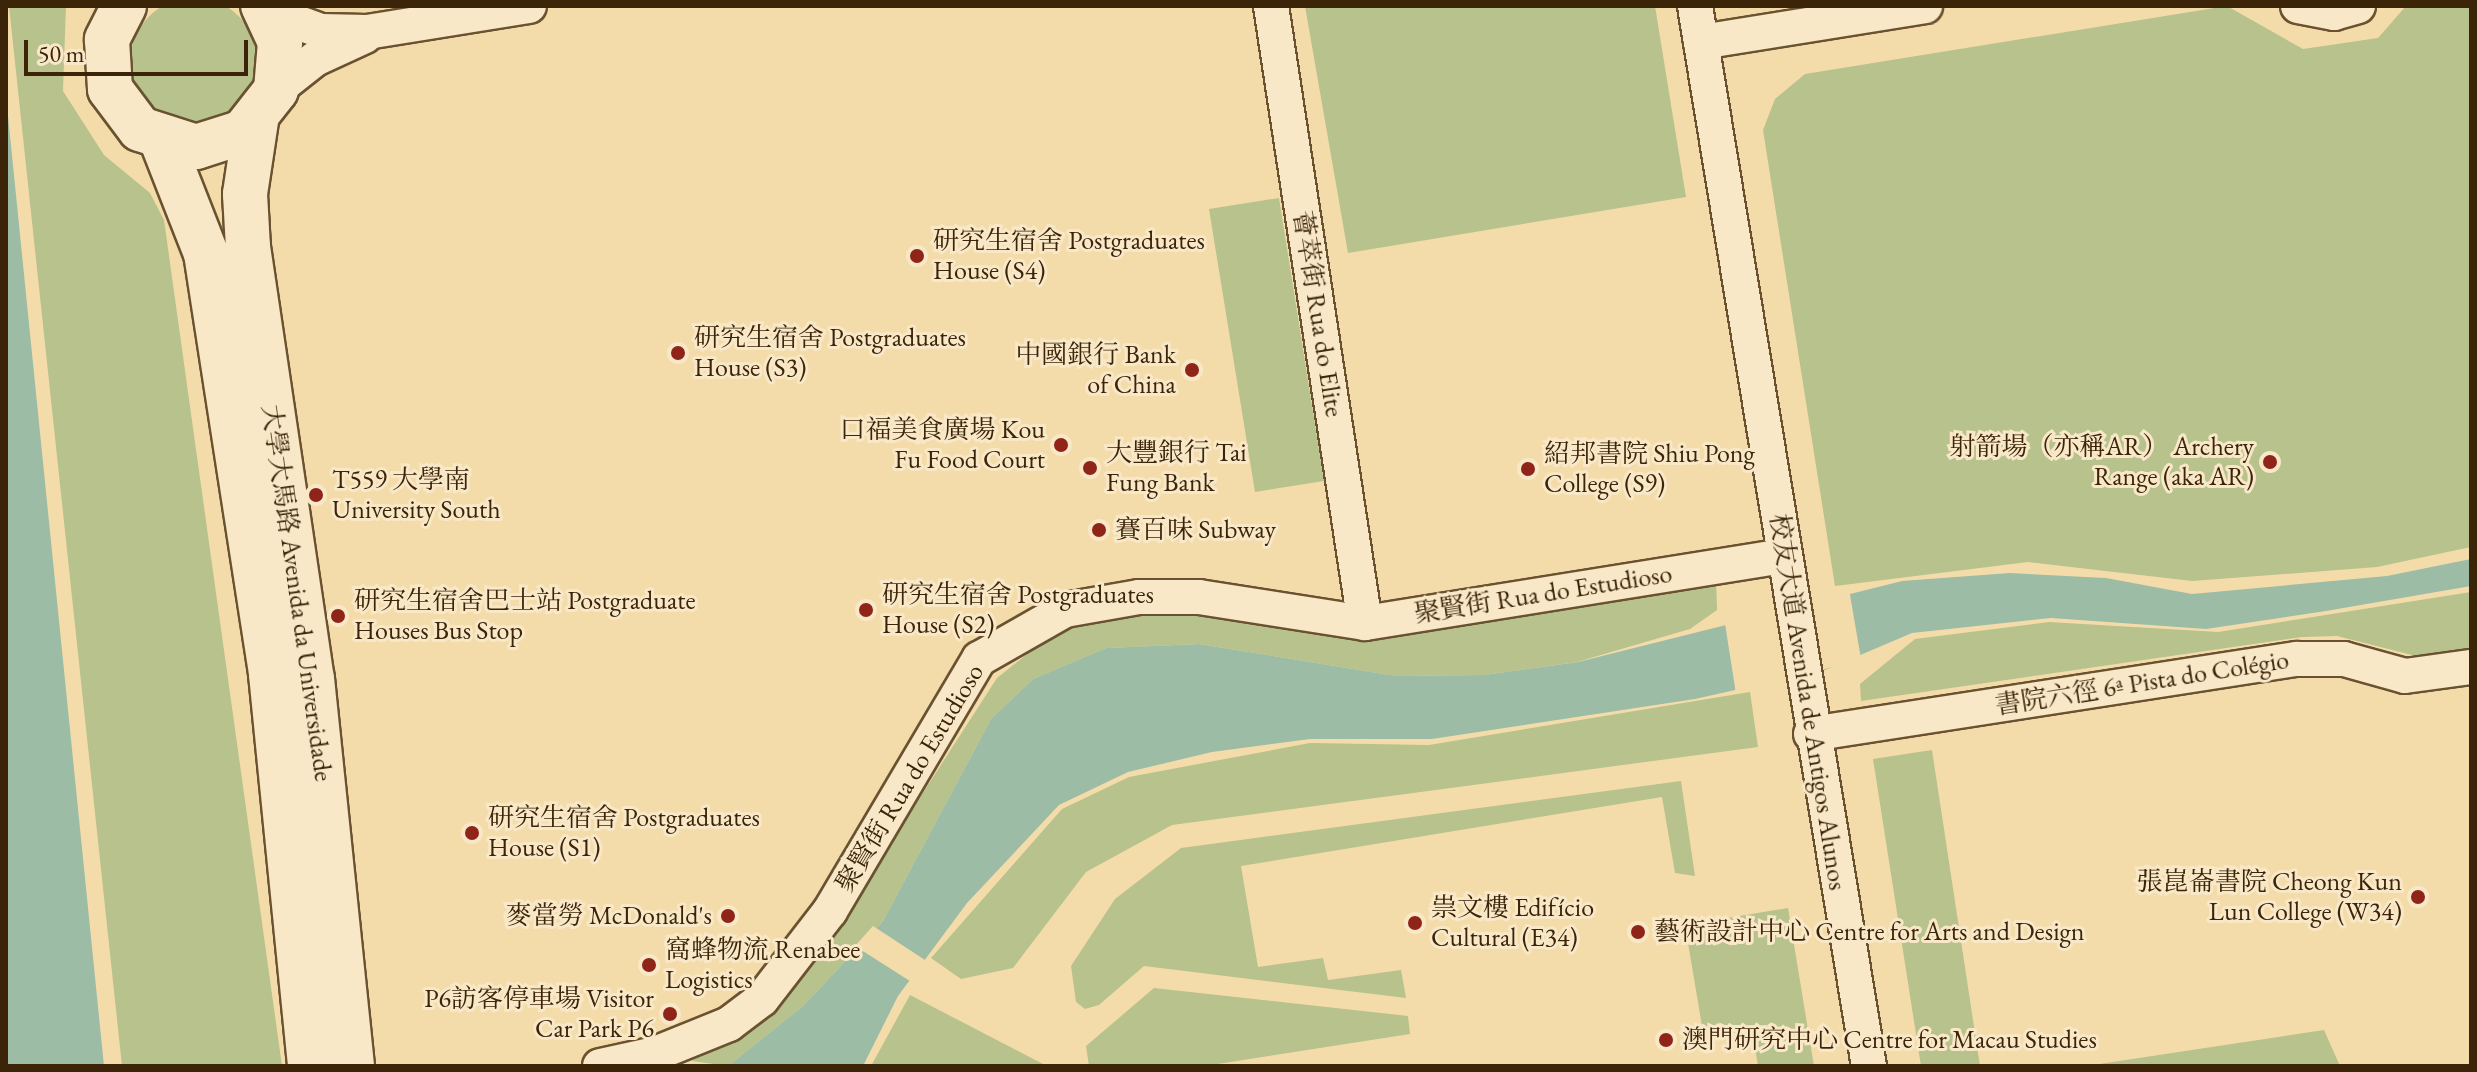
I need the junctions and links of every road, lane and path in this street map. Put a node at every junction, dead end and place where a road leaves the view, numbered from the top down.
1 (124, 6) edge
2 (529, 6) edge
3 (1271, 6) edge
4 (1695, 6) edge
5 (1925, 6) edge
6 (2298, 6) edge
7 (2358, 6) edge
8 (266, 9) edge
9 (376, 31) junction
10 (1701, 42) junction
11 (266, 105) junction
12 (162, 141) junction
13 (1785, 562) junction
14 (1365, 623) junction
15 (2471, 667) edge
16 (1809, 720) junction
17 (342, 1064) edge
18 (600, 1066) edge
19 (1869, 1066) edge

1 - 12 main road
2 - 9 street
3 - 14 street, 薈萃街 Rua do Elite
4 - 10 street, 校友大道 Avenida de Antigos Alunos
5 - 10 street
6 - 7 street
8 - 9 street
8 - 11 main road, 大學大馬路 Avenida da Universidade
9 - 11 street
10 - 13 street, 校友大道 Avenida de Antigos Alunos
11 - 12 main road
11 - 17 main road, 大學大馬路 Avenida da Universidade
12 - 17 main road, 大學大馬路 Avenida da Universidade
13 - 14 street, 聚賢街 Rua do Estudioso
13 - 16 street, 校友大道 Avenida de Antigos Alunos
14 - 18 street, 聚賢街 Rua do Estudioso
15 - 16 street, 書院六徑 6ª Pista do Colégio
16 - 19 street, 校友大道 Avenida de Antigos Alunos

